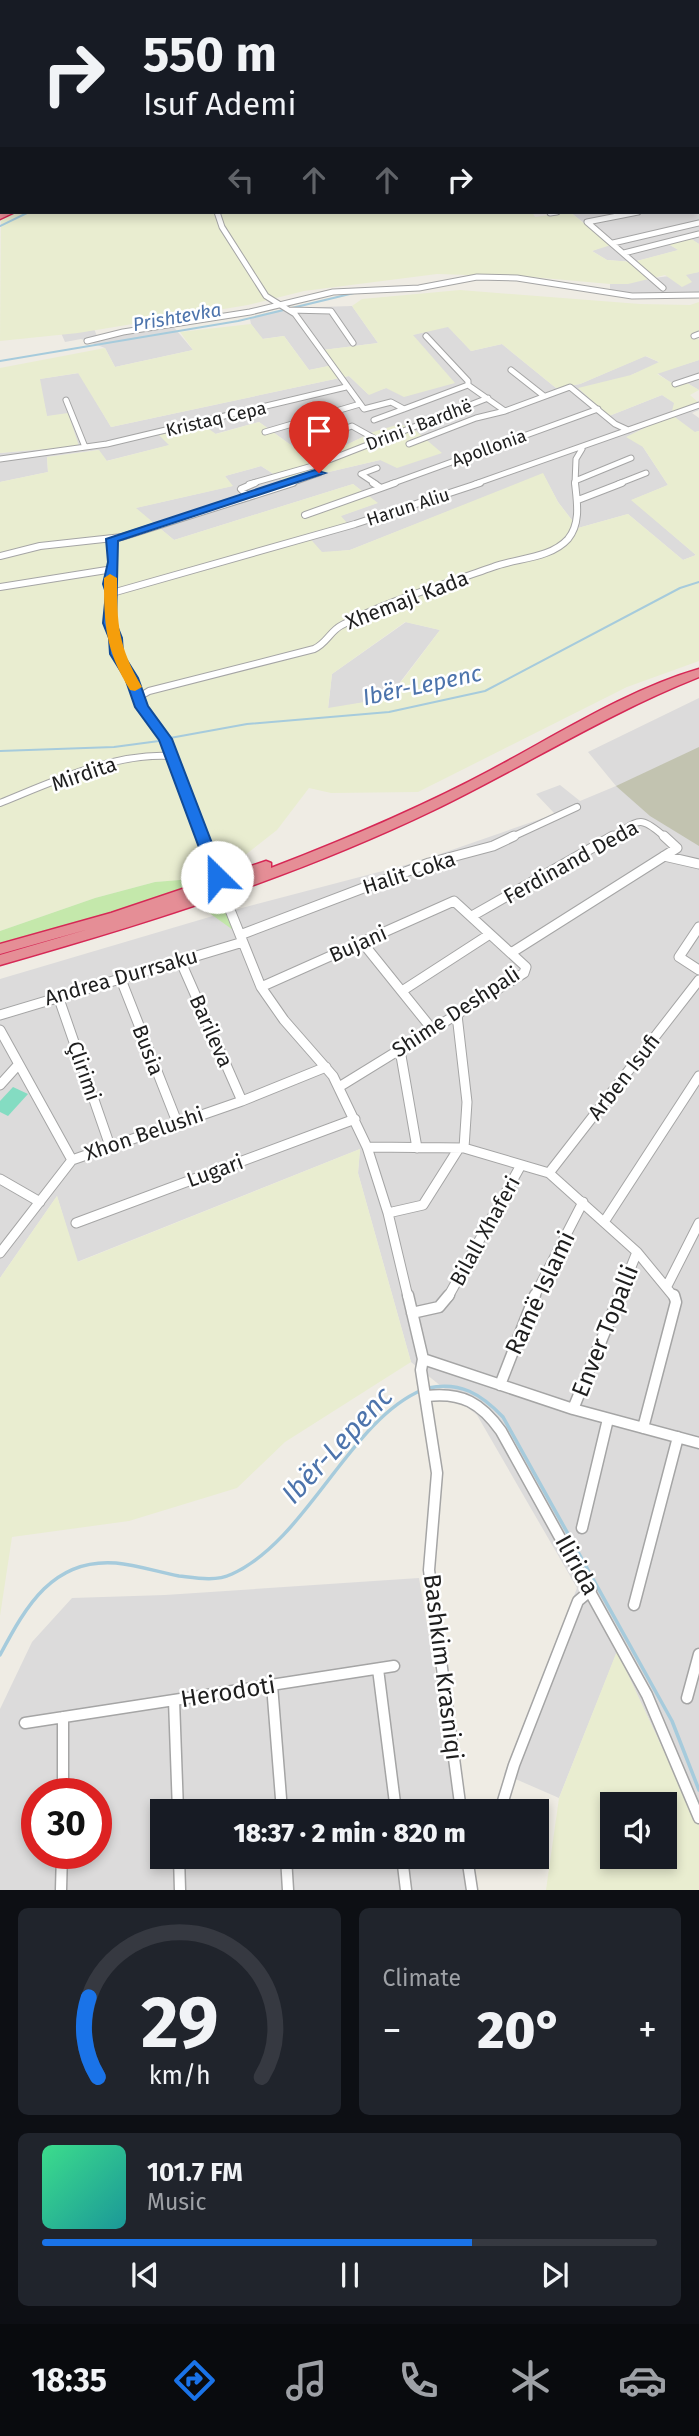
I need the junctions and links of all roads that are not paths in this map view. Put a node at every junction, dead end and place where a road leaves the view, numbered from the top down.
1 (218, 214) edge
2 (628, 214) edge
3 (699, 223) edge
4 (699, 234) edge
5 (613, 243) junction
6 (624, 253) junction
7 (663, 288) dead end
8 (699, 295) edge
9 (283, 307) junction
10 (426, 336) dead end
11 (87, 341) dead end
12 (353, 343) dead end
13 (512, 370) dead end
14 (699, 376) edge
15 (674, 384) dead end
16 (468, 385) junction
17 (346, 387) junction
18 (544, 396) junction
19 (488, 398) junction
20 (66, 400) dead end
21 (360, 404) junction
22 (699, 405) edge
23 (404, 409) junction
24 (598, 409) junction
25 (505, 411) junction
26 (374, 420) dead end
27 (628, 430) junction
28 (265, 432) dead end
29 (379, 441) junction
30 (301, 443) dead end
31 (409, 444) dead end
32 (85, 447) junction
33 (582, 449) junction
34 (631, 458) dead end
35 (0, 459) edge
36 (316, 465) junction
37 (377, 468) dead end
38 (646, 473) dead end
39 (575, 481) junction
40 (381, 488) junction
41 (249, 497) junction
42 (578, 500) junction
43 (305, 515) dead end
44 (112, 539) junction
45 (0, 556) edge
46 (113, 569) junction
47 (0, 587) edge
48 (112, 593) junction
49 (699, 666) edge
50 (699, 673) edge
51 (139, 698) junction
52 (170, 756) junction
53 (0, 803) edge
54 (577, 807) dead end
55 (664, 856) junction
56 (699, 864) edge
57 (217, 877) dead end
58 (226, 900) dead end
59 (454, 901) joint
60 (471, 916) junction
61 (699, 927) edge
62 (490, 934) junction
63 (241, 938) junction
64 (362, 942) junction
65 (0, 949) edge
66 (511, 953) junction
67 (0, 960) edge
68 (180, 960) junction
69 (699, 970) edge
70 (120, 978) junction
71 (699, 980) edge
72 (261, 987) junction
73 (402, 990) junction
74 (58, 996) junction
75 (0, 1015) edge
76 (457, 1015) junction
77 (432, 1029) junction
78 (0, 1030) edge
79 (400, 1050) junction
80 (18, 1065) junction
81 (326, 1067) junction
82 (699, 1076) edge
83 (0, 1085) edge
84 (339, 1087) junction
85 (242, 1101) junction
86 (355, 1119) junction
87 (177, 1122) junction
88 (110, 1146) junction
89 (367, 1147) junction
90 (417, 1147) junction
91 (462, 1148) junction
92 (72, 1160) junction
93 (521, 1165) junction
94 (549, 1173) junction
95 (0, 1179) edge
96 (40, 1202) junction
97 (583, 1202) junction
98 (388, 1213) junction
99 (604, 1222) junction
100 (76, 1223) dead end
101 (699, 1223) edge
102 (637, 1252) junction
103 (0, 1253) edge
104 (667, 1286) junction
105 (412, 1313) junction
106 (423, 1359) junction
107 (500, 1385) junction
108 (428, 1396) junction
109 (573, 1409) junction
110 (608, 1419) junction
111 (643, 1428) junction
112 (678, 1437) junction
113 (699, 1443) edge
114 (582, 1528) dead end
115 (591, 1590) junction
116 (634, 1605) dead end
117 (699, 1654) edge
118 (394, 1666) dead end
119 (377, 1669) junction
120 (272, 1685) junction
121 (687, 1698) dead end
122 (174, 1700) junction
123 (64, 1717) junction
124 (25, 1723) dead end
125 (63, 1778) edge
126 (178, 1799) edge
127 (281, 1799) edge
128 (394, 1799) edge
129 (459, 1799) edge
130 (504, 1799) edge
131 (699, 1818) edge
132 (62, 1869) edge
133 (179, 1869) edge
134 (287, 1869) edge
135 (403, 1869) edge
136 (470, 1869) edge
137 (61, 1890) edge
138 (180, 1890) edge
139 (288, 1890) edge
140 (406, 1890) edge
141 (472, 1890) edge

1 - 9 street
2 - 5 street
3 - 5 street
4 - 6 street
5 - 6 street
6 - 7 street
8 - 9 street
9 - 11 street
9 - 12 street
9 - 17 street
10 - 16 street
13 - 18 street
14 - 15 street
16 - 19 street
16 - 23 street
17 - 21 street
17 - 32 street, Kristaq Cepa
18 - 24 street
18 - 25 street
19 - 25 street
19 - 29 street, Drini i Bardhë
20 - 32 street
21 - 23 street
21 - 28 street
22 - 27 street, Harun Aliu
23 - 26 street
24 - 27 street
24 - 40 street, Apollonia
25 - 31 street
27 - 33 street, Harun Aliu
29 - 30 street
29 - 36 street, Drini i Bardhë
32 - 35 street, Kristaq Cepa
33 - 39 street
33 - 48 street, Harun Aliu
34 - 39 street
36 - 41 street
36 - 41 street, Drini i Bardhë
37 - 40 street
38 - 42 street
39 - 42 street
40 - 43 street, Apollonia
41 - 44 street
42 - 51 street, Xhemajl Kada
44 - 45 street
44 - 46 street
46 - 47 street
46 - 48 street
48 - 51 street
49 - 65 highway
50 - 67 highway
51 - 52 street
52 - 53 street, Mirdita
52 - 57 street
54 - 63 street, Halit Coka
55 - 56 street
55 - 60 street, Ferdinand Deda
55 - 66 street, Ferdinand Deda
58 - 63 street
59 - 60 street, Shime Deshpali
59 - 64 street, Bujani
60 - 62 street, Shime Deshpali
61 - 69 street
62 - 66 street, Shime Deshpali
62 - 73 street
63 - 68 street, Andrea Durrsaku
63 - 72 street
64 - 72 street, Bujani
64 - 73 street
66 - 76 street, Shime Deshpali
68 - 70 street, Andrea Durrsaku
68 - 85 street, Barileva
70 - 74 street, Andrea Durrsaku
70 - 87 street, Busia
71 - 94 street, Arben Isufi
72 - 81 street
73 - 77 street
74 - 75 street, Andrea Durrsaku
74 - 88 street, Çlirimi
76 - 77 street, Shime Deshpali
76 - 91 street
77 - 79 street, Shime Deshpali
78 - 80 street
79 - 84 street, Shime Deshpali
79 - 90 street
80 - 83 street
80 - 92 street
81 - 84 street
81 - 85 street, Xhon Belushi
82 - 99 street
84 - 86 street
85 - 87 street, Xhon Belushi
86 - 89 street
86 - 100 street, Lugari
87 - 88 street, Xhon Belushi
88 - 92 street, Xhon Belushi
89 - 90 street
89 - 98 street
90 - 91 street
91 - 93 street
91 - 98 street
92 - 96 street, Xhon Belushi
93 - 94 street
93 - 105 street, Bilall Xhaferi
94 - 97 street
95 - 96 street
96 - 103 street, Xhon Belushi
97 - 99 street
97 - 107 street, Ramë Islami
98 - 105 street
99 - 102 street
101 - 104 street
102 - 104 street
102 - 109 street, Enver Topalli
104 - 111 street
105 - 106 street
106 - 107 street
106 - 108 street
107 - 109 street
108 - 115 street, Ilirida
108 - 129 street, Bashkim Krasniqi
109 - 110 street
110 - 111 street
110 - 114 street
111 - 112 street
112 - 113 street
112 - 116 street
115 - 130 street
115 - 131 street, Ilirida
117 - 121 street
118 - 119 street, Herodoti
119 - 120 street, Herodoti
119 - 128 street
120 - 122 street, Herodoti
120 - 127 street
122 - 123 street, Herodoti
122 - 126 street
123 - 124 street, Herodoti
123 - 125 street
132 - 137 street
133 - 138 street
134 - 139 street
135 - 140 street
136 - 141 street

